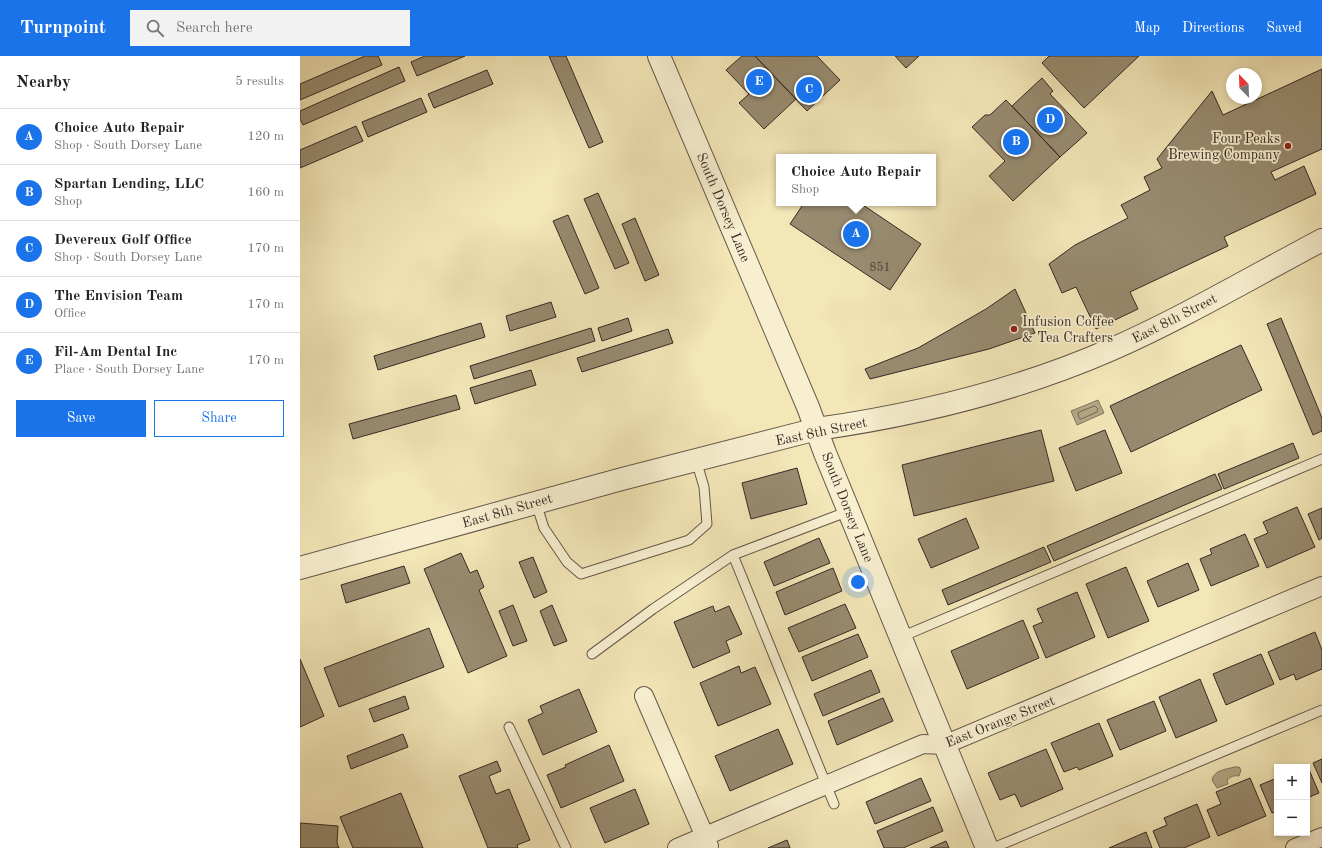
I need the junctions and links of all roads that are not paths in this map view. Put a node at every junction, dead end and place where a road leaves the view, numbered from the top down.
1 (659, 56) edge
2 (1322, 240) edge
3 (817, 429) junction
4 (1322, 458) edge
5 (696, 460) junction
6 (536, 502) junction
7 (849, 511) junction
8 (733, 555) junction
9 (300, 568) edge
10 (1322, 586) edge
11 (901, 636) junction
12 (592, 654) dead end
13 (644, 696) dead end
14 (1322, 710) edge
15 (509, 727) dead end
16 (944, 745) junction
17 (826, 785) junction
18 (834, 804) dead end
19 (1322, 837) edge
20 (707, 842) edge
21 (566, 848) edge
22 (677, 848) edge
23 (987, 848) edge
24 (993, 848) edge
25 (1295, 848) edge

1 - 3 street, South Dorsey Lane
2 - 3 street, East 8th Street
3 - 5 street, East 8th Street
3 - 7 street, South Dorsey Lane
4 - 11 lane
5 - 6 street, East 8th Street
5 - 6 lane
6 - 9 street, East 8th Street
7 - 8 lane
7 - 11 street, South Dorsey Lane
8 - 12 lane
8 - 17 lane
10 - 16 street, East Orange Street
11 - 16 street, South Dorsey Lane
13 - 20 street
14 - 24 lane
15 - 21 lane
16 - 17 street, East Orange Street
16 - 23 street, South Dorsey Lane
17 - 18 lane
17 - 20 street, East Orange Street
19 - 25 street
20 - 22 street, East Orange Street

